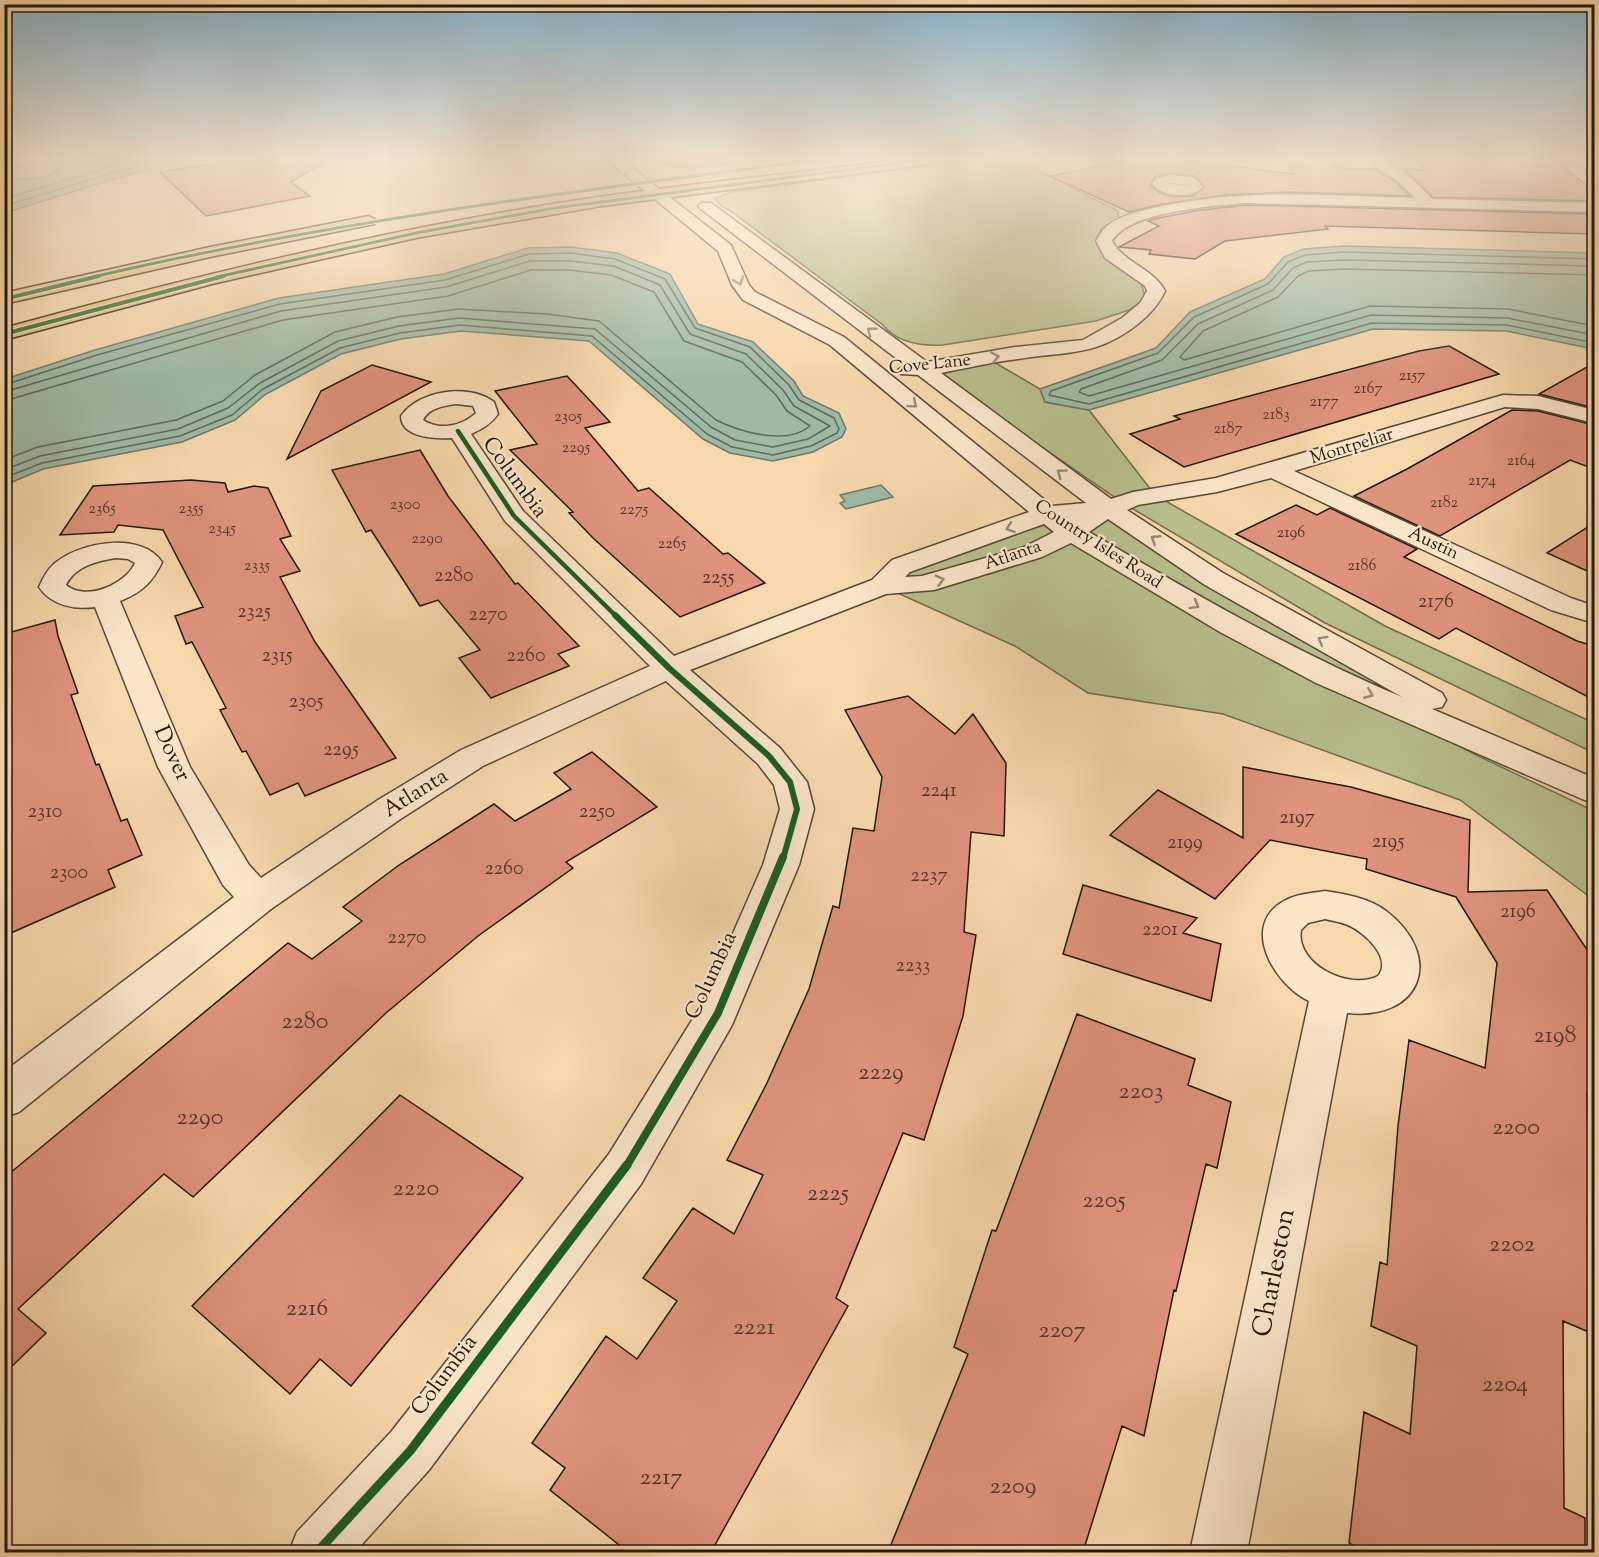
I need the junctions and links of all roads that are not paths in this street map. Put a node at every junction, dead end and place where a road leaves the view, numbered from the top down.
1 (314, 232) edge
2 (430, 232) edge
3 (705, 232) edge
4 (741, 232) edge
5 (1111, 232) edge
6 (4, 299) edge
7 (4, 334) edge
8 (913, 364) junction
9 (875, 371) junction
10 (1594, 417) edge
11 (458, 430) dead end
12 (1273, 470) junction
13 (1108, 508) junction
14 (1048, 514) junction
15 (1072, 533) junction
16 (882, 586) junction
17 (105, 597) dead end
18 (1594, 615) edge
19 (669, 668) junction
20 (1594, 790) edge
21 (258, 899) junction
22 (1331, 993) dead end
23 (4, 1098) edge
24 (320, 1552) edge
25 (1218, 1552) edge

1 - 6 main road
2 - 7 main road
3 -> 9 street, Country Isles Road
8 -> 4 street, Country Isles Road
5 - 8 street, Cove Lane
8 - 9 street, Cove Lane
13 -> 8 street, Country Isles Road
9 -> 14 street, Country Isles Road
10 - 12 street, Montpeliar
11 - 19 street, Columbia
12 - 13 street, Montpeliar
12 - 18 street, Austin
13 - 14 street, Atlanta
13 - 15 street, Atlanta
20 -> 13 street, Country Isles Road
14 - 15 street, Country Isles Road
14 -> 16 street, Atlanta
16 -> 15 street, Atlanta
15 -> 20 street, Country Isles Road
16 - 19 street, Atlanta
17 - 21 street, Dover
19 - 21 street, Atlanta
19 - 24 street, Columbia
21 - 23 street, Atlanta
22 - 25 street, Charleston

